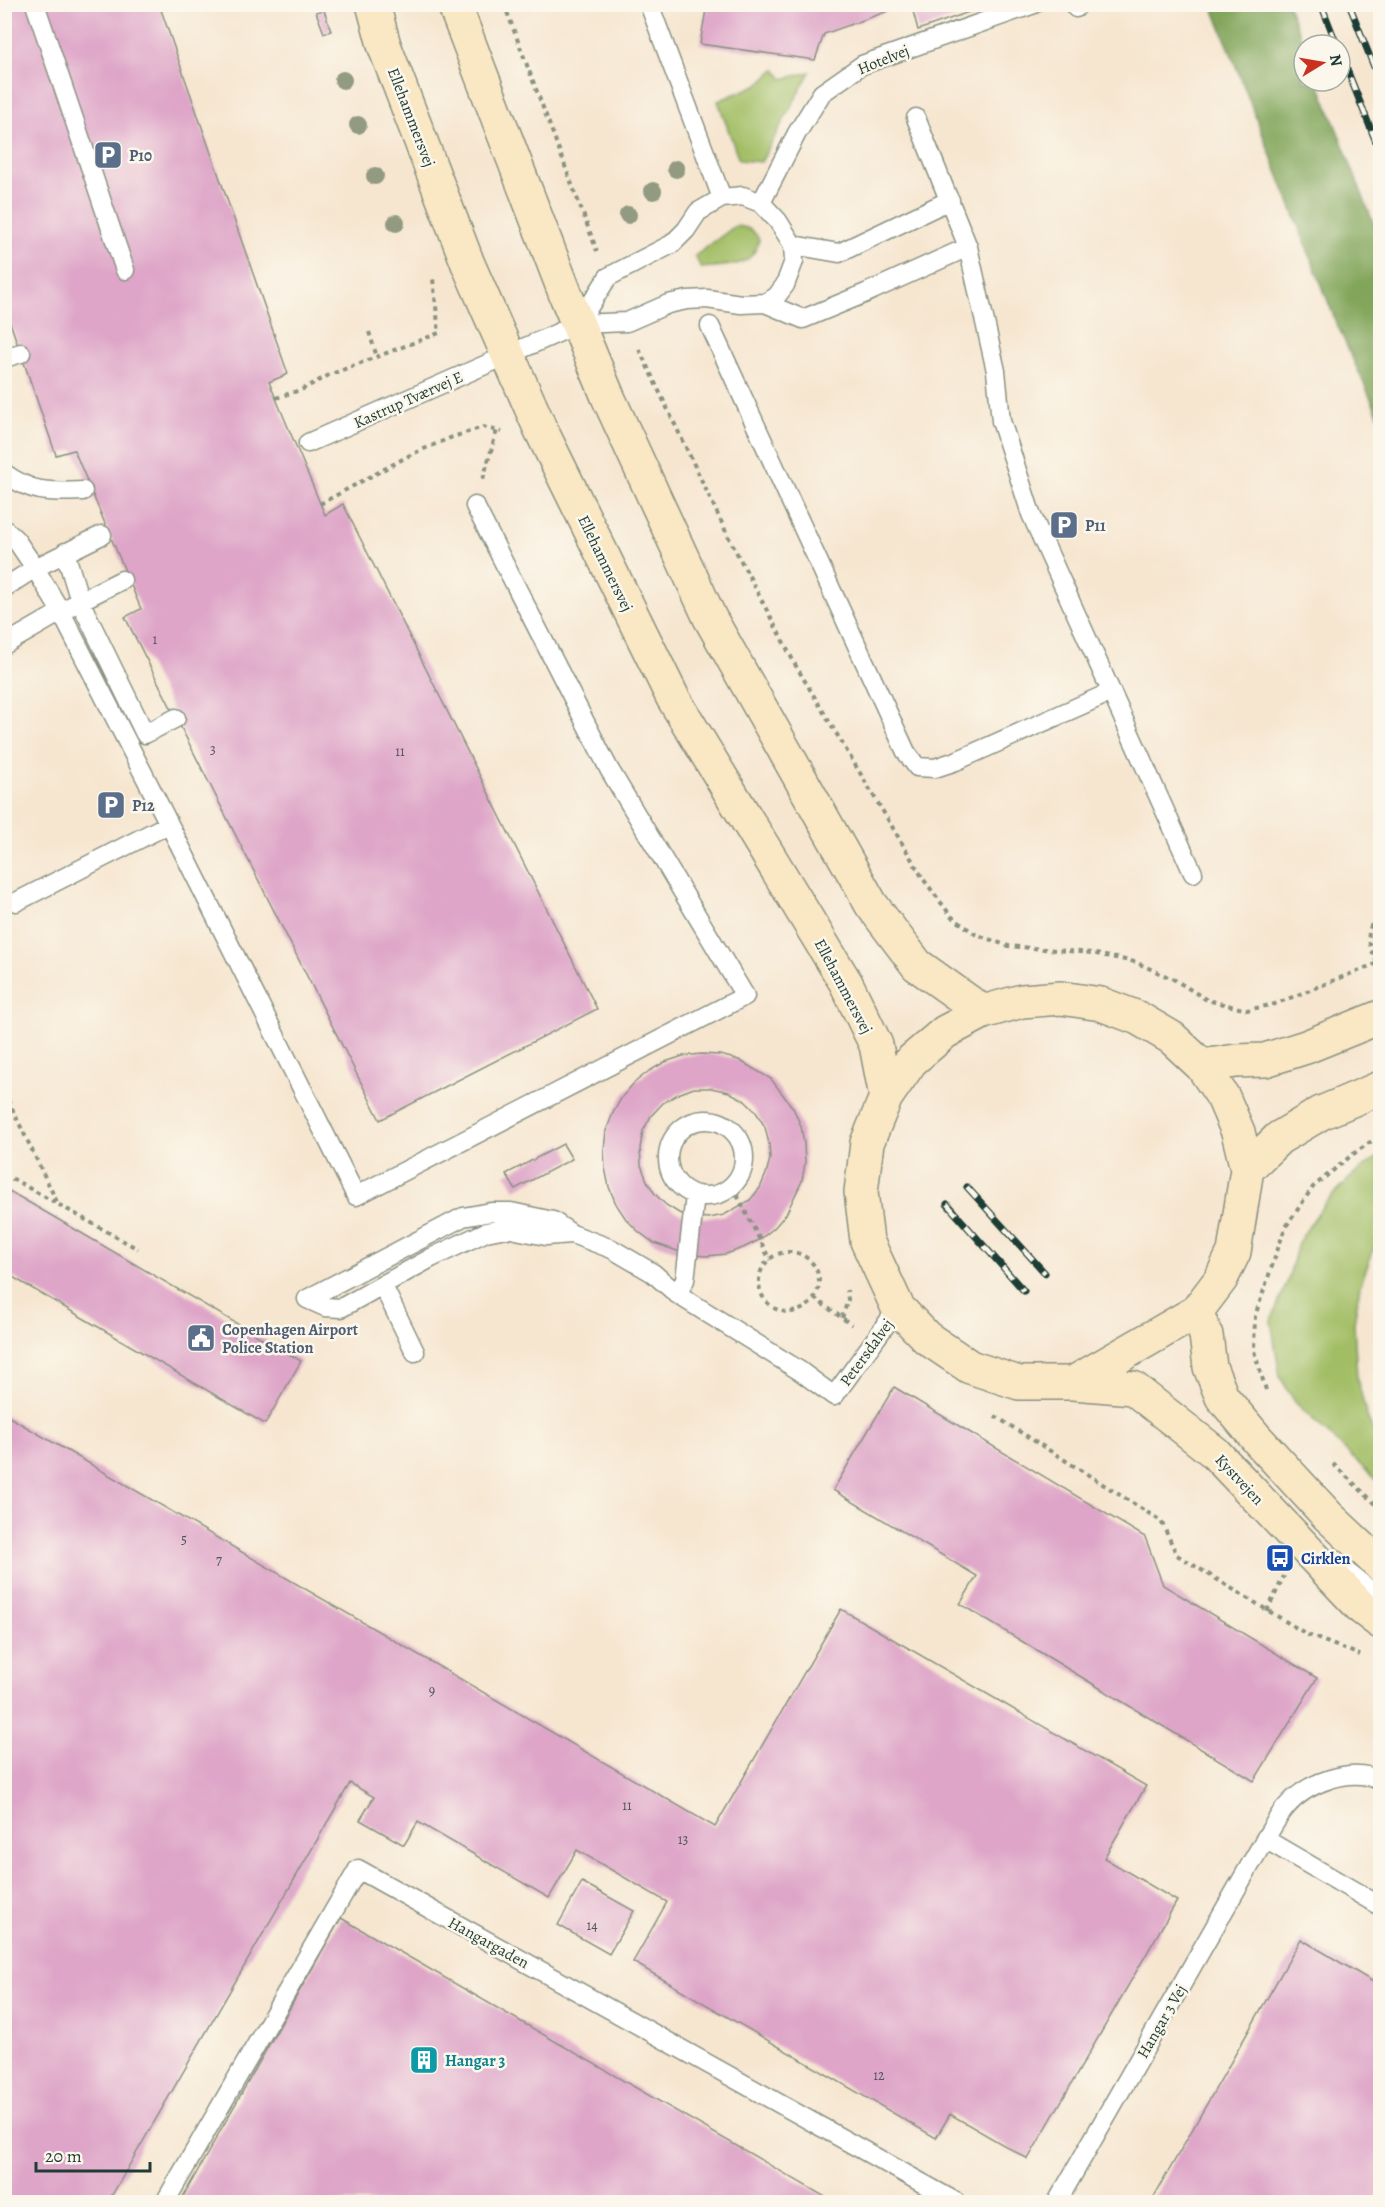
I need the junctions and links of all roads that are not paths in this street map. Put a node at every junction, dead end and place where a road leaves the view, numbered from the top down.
1 (36, 4) edge
2 (373, 4) edge
3 (454, 4) edge
4 (649, 4) edge
5 (1034, 4) edge
6 (916, 118) dead end
7 (722, 198) junction
8 (950, 200) junction
9 (761, 203) junction
10 (793, 245) junction
11 (968, 247) junction
12 (125, 270) dead end
13 (765, 303) junction
14 (578, 324) junction
15 (710, 326) dead end
16 (507, 355) junction
17 (308, 443) dead end
18 (9, 478) edge
19 (83, 491) dead end
20 (475, 506) road end
21 (4, 530) edge
22 (102, 535) dead end
23 (65, 552) junction
24 (35, 568) junction
25 (122, 580) dead end
26 (4, 588) edge
27 (80, 601) junction
28 (61, 612) junction
29 (4, 645) edge
30 (1111, 692) junction
31 (176, 718) dead end
32 (169, 824) junction
33 (1192, 873) dead end
34 (16, 902) dead end
35 (983, 1012) junction
36 (1380, 1017) edge
37 (1202, 1066) junction
38 (1380, 1088) edge
39 (886, 1097) junction
40 (1247, 1169) junction
41 (695, 1196) junction
42 (572, 1234) junction
43 (384, 1286) junction
44 (677, 1294) junction
45 (898, 1308) junction
46 (1196, 1312) junction
47 (415, 1352) dead end
48 (1073, 1383) junction
49 (1264, 1506) junction
50 (1380, 1565) edge
51 (1380, 1598) edge
52 (1380, 1622) edge
53 (1380, 1781) edge
54 (1265, 1839) junction
55 (1380, 1906) edge
56 (165, 2202) edge
57 (956, 2202) edge
58 (1057, 2202) edge

1 - 12 lane
2 - 16 street, Ellehammersvej
3 - 14 street
4 - 7 lane
5 - 9 lane, Hotelvej
6 - 8 lane
7 - 9 lane
7 - 14 lane
8 - 10 lane
8 - 11 lane
9 - 10 lane
10 - 13 lane
11 - 13 lane
11 - 30 lane
13 - 14 lane
14 - 16 lane, Kastrup Tværvej E
14 - 35 street
15 - 30 lane
16 - 17 lane, Kastrup Tværvej E
16 - 39 street, Ellehammersvej
18 - 19 lane
20 - 32 lane
21 - 24 lane
22 - 23 lane
23 - 24 lane
23 - 27 lane
24 - 26 lane
24 - 28 lane
25 - 27 lane
27 - 28 lane
27 - 31 lane
28 - 29 lane
28 - 32 lane
30 - 33 lane
32 - 34 lane
35 - 37 street, Kystvejen
35 - 39 street, Kystvejen
36 - 37 street
37 - 40 street, Kystvejen
38 - 40 street
39 - 45 street, Kystvejen
40 - 46 street
41 - 41 lane
41 - 44 lane
42 - 43 lane
42 - 43 lane
42 - 44 lane
43 - 47 lane
44 - 45 lane, Petersdalvej
45 - 48 street, Kystvejen
46 - 48 street
46 - 50 street
48 - 49 street, Kystvejen
49 - 51 lane
49 - 52 street, Kystvejen
53 - 54 lane, Hangar 3 Vej
54 - 55 lane
54 - 58 lane, Hangar 3 Vej
56 - 57 lane, Hangargaden

